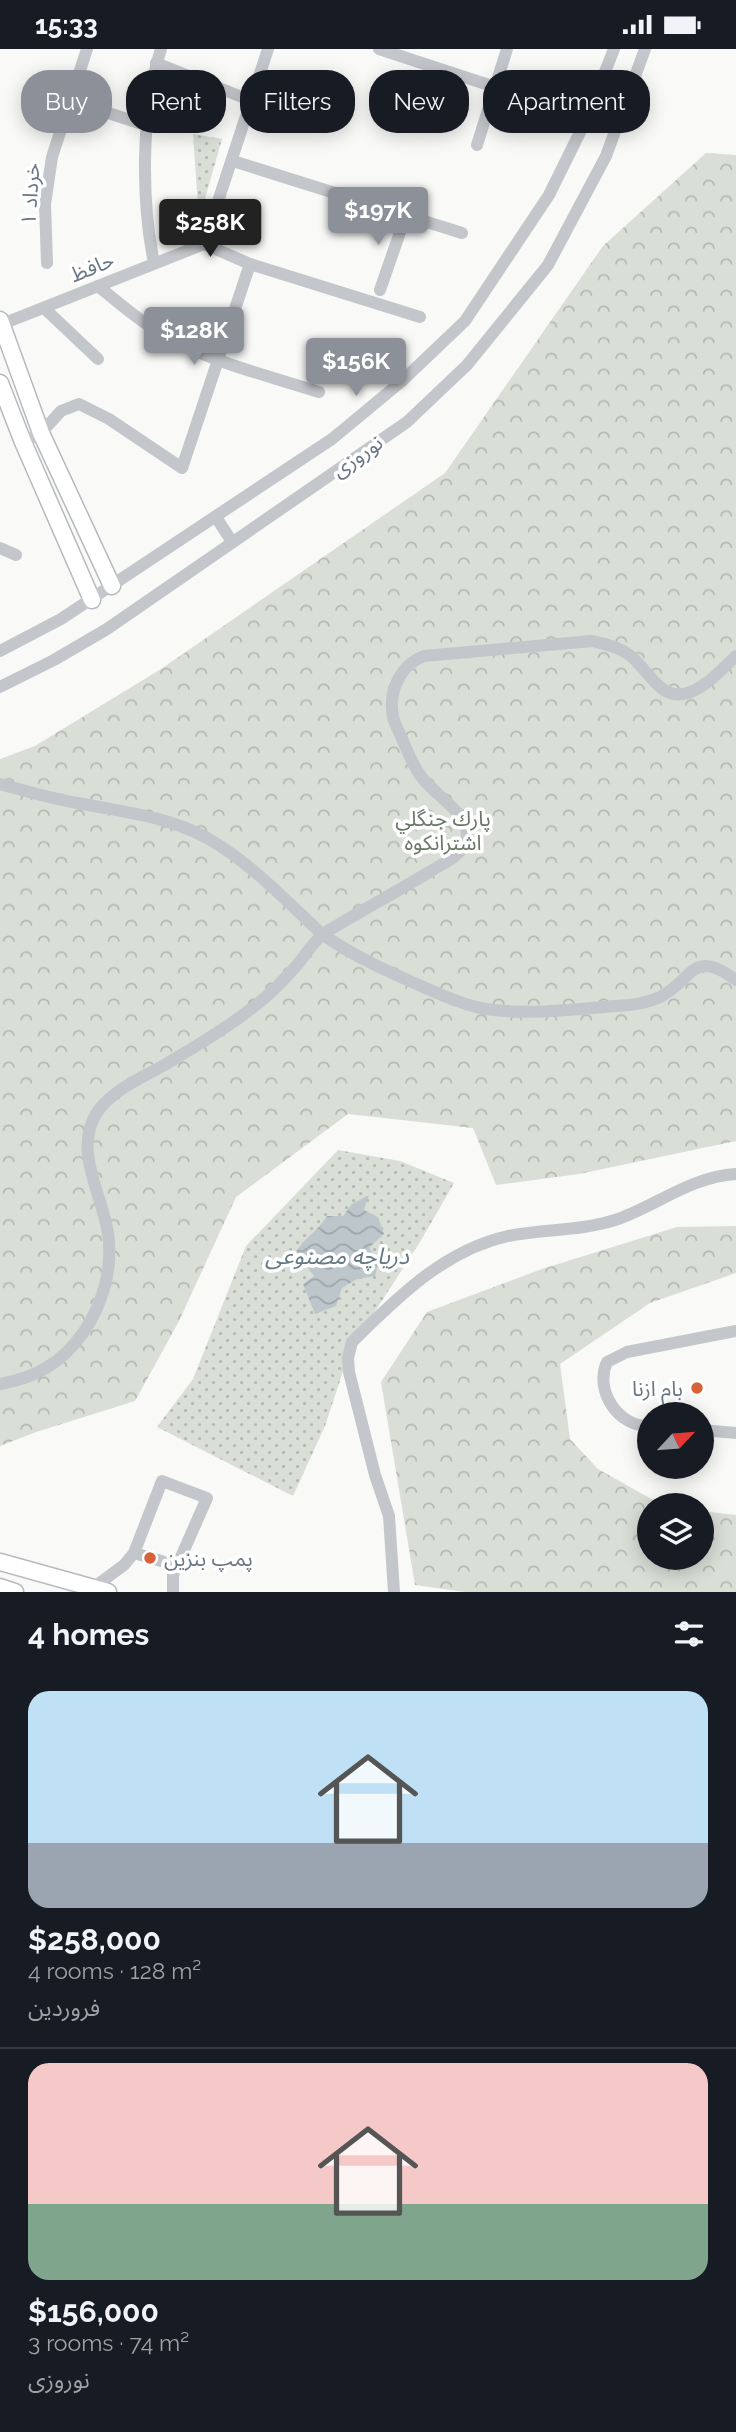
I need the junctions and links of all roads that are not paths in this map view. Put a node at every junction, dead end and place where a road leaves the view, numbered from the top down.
1 (88, 49) edge
2 (161, 49) edge
3 (268, 49) edge
4 (379, 49) edge
5 (507, 49) edge
6 (614, 49) edge
7 (645, 49) edge
8 (156, 63) junction
9 (80, 70) edge
10 (154, 70) edge
11 (262, 70) edge
12 (500, 70) edge
13 (483, 83) edge
14 (240, 96) edge
15 (483, 126) edge
16 (59, 133) edge
17 (148, 133) edge
18 (242, 133) edge
19 (477, 145) dead end
20 (233, 161) junction
21 (406, 215) junction
22 (462, 233) dead end
23 (204, 244) junction
24 (47, 263) dead end
25 (154, 263) junction
26 (250, 264) junction
27 (98, 286) junction
28 (380, 290) dead end
29 (44, 308) junction
30 (420, 317) dead end
31 (1, 323) edge
32 (98, 359) dead end
33 (219, 360) junction
34 (0, 383) edge
35 (319, 392) dead end
36 (41, 433) junction
37 (23, 442) junction
38 (216, 517) junction
39 (232, 542) junction
40 (0, 548) edge
41 (16, 555) dead end
42 (112, 586) junction
43 (92, 600) junction
44 (0, 651) edge
45 (736, 656) edge
46 (0, 687) edge
47 (0, 784) edge
48 (322, 934) junction
49 (736, 981) edge
50 (736, 1174) edge
51 (736, 1331) edge
52 (0, 1384) edge
53 (637, 1424) edge
54 (714, 1431) edge
55 (736, 1433) edge
56 (134, 1553) junction
57 (0, 1562) edge
58 (178, 1566) junction
59 (0, 1587) edge
60 (101, 1590) edge
61 (15, 1592) edge
62 (173, 1592) edge
63 (394, 1592) edge

1 - 9 street, خرداد ۱
2 - 8 street
3 - 11 street
4 - 13 street
5 - 12 street
6 - 38 street, نوروزی
7 - 39 street, نوروزی
8 - 10 street
8 - 14 street
15 - 19 street
16 - 24 street, خرداد ۱
17 - 25 street
18 - 20 street
20 - 21 street
20 - 23 street
21 - 22 street
21 - 28 street
23 - 25 street, حافظ
23 - 26 street
25 - 27 street, حافظ
26 - 30 street
26 - 33 street
27 - 29 street, حافظ
27 - 33 street
29 - 31 street, حافظ
29 - 32 street
31 - 36 main road
33 - 35 street
33 - 36 street
34 - 37 main road
36 - 37 street
36 - 42 main road
37 - 43 main road
38 - 39 street
38 - 42 street, نوروزی
39 - 46 street, نوروزی
40 - 41 street
42 - 43 street, نوروزی
43 - 44 street, نوروزی
45 - 48 street
47 - 48 street
48 - 49 street
48 - 52 street
50 - 63 street
51 - 53 street
54 - 55 street
56 - 58 street
56 - 58 street
56 - 60 street
57 - 60 main road
58 - 62 street
59 - 61 main road

